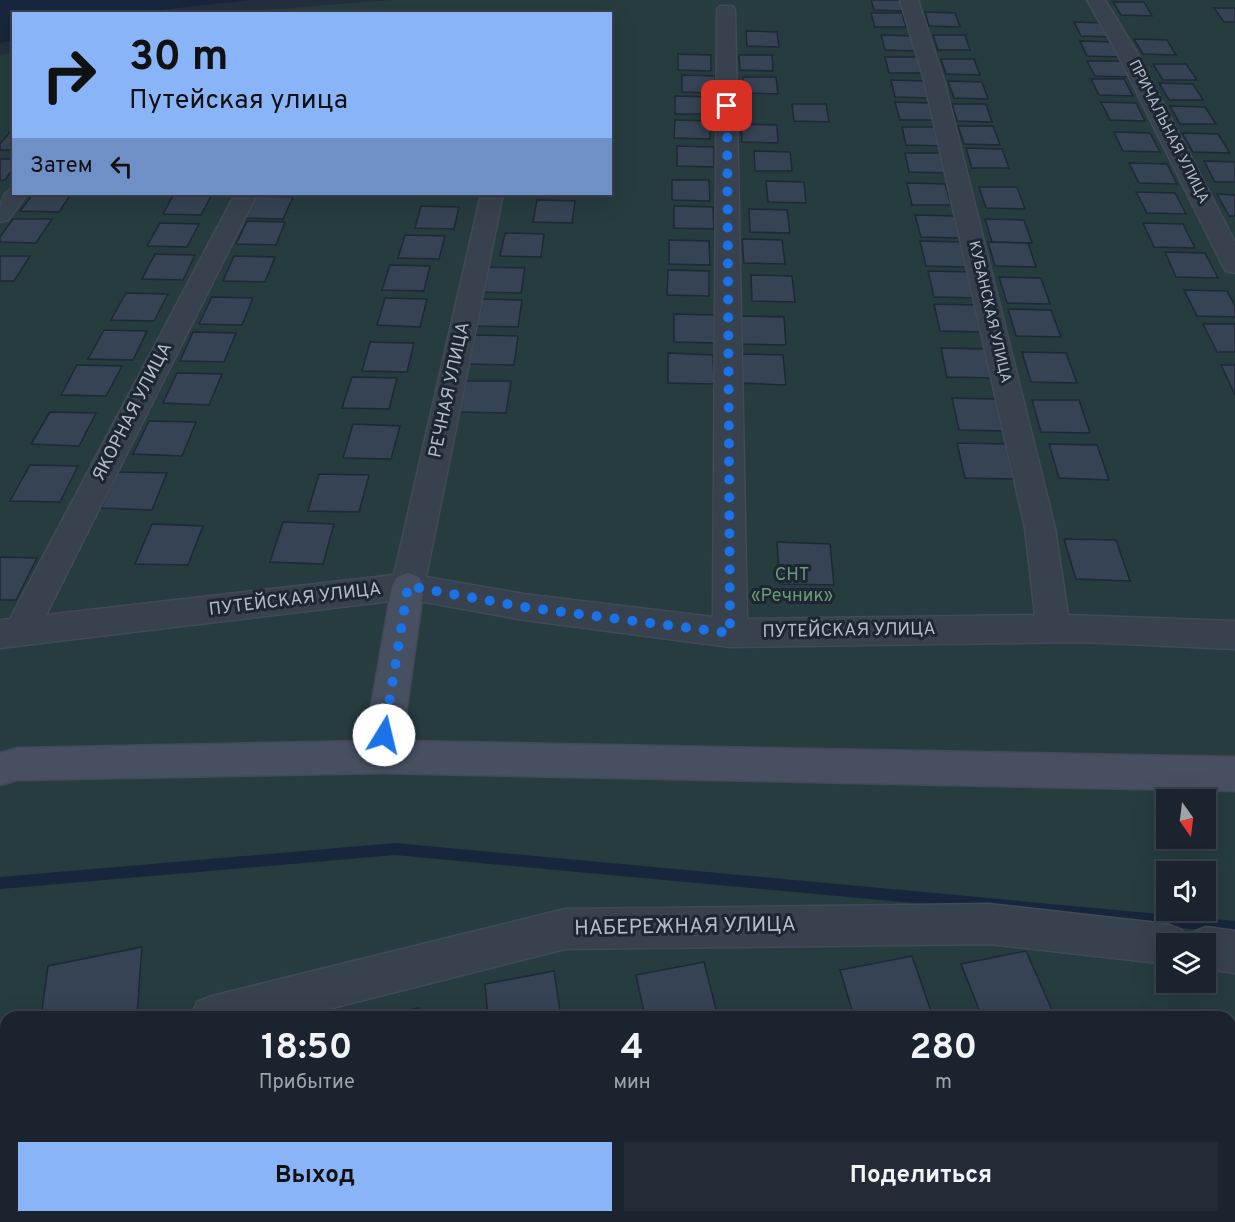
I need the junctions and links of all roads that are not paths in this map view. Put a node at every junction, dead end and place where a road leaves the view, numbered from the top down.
1 (909, 0) edge
2 (1096, 0) edge
3 (726, 10) dead end
4 (15, 195) edge
5 (245, 195) edge
6 (492, 195) edge
7 (0, 215) edge
8 (1235, 266) edge
9 (408, 586) junction
10 (1053, 628) junction
11 (10, 633) edge
12 (730, 633) junction
13 (1235, 635) edge
14 (381, 757) junction
15 (0, 769) edge
16 (1235, 774) edge
17 (1156, 943) edge
18 (1216, 949) edge
19 (1235, 952) edge
20 (236, 1011) edge

1 - 10 street, КУБАНСКАЯ УЛИЦА
2 - 8 street, ПРИЧАЛЬНАЯ УЛИЦА
3 - 12 street
4 - 7 street
5 - 11 street, ЯКОРНАЯ УЛИЦА
6 - 9 street, РЕЧНАЯ УЛИЦА
9 - 11 street, ПУТЕЙСКАЯ УЛИЦА
9 - 12 street, ПУТЕЙСКАЯ УЛИЦА
9 - 14 street
10 - 12 street, ПУТЕЙСКАЯ УЛИЦА
10 - 13 street, ПУТЕЙСКАЯ УЛИЦА
14 - 15 street
14 - 16 street
17 - 20 street, НАБЕРЕЖНАЯ УЛИЦА
18 - 19 street

